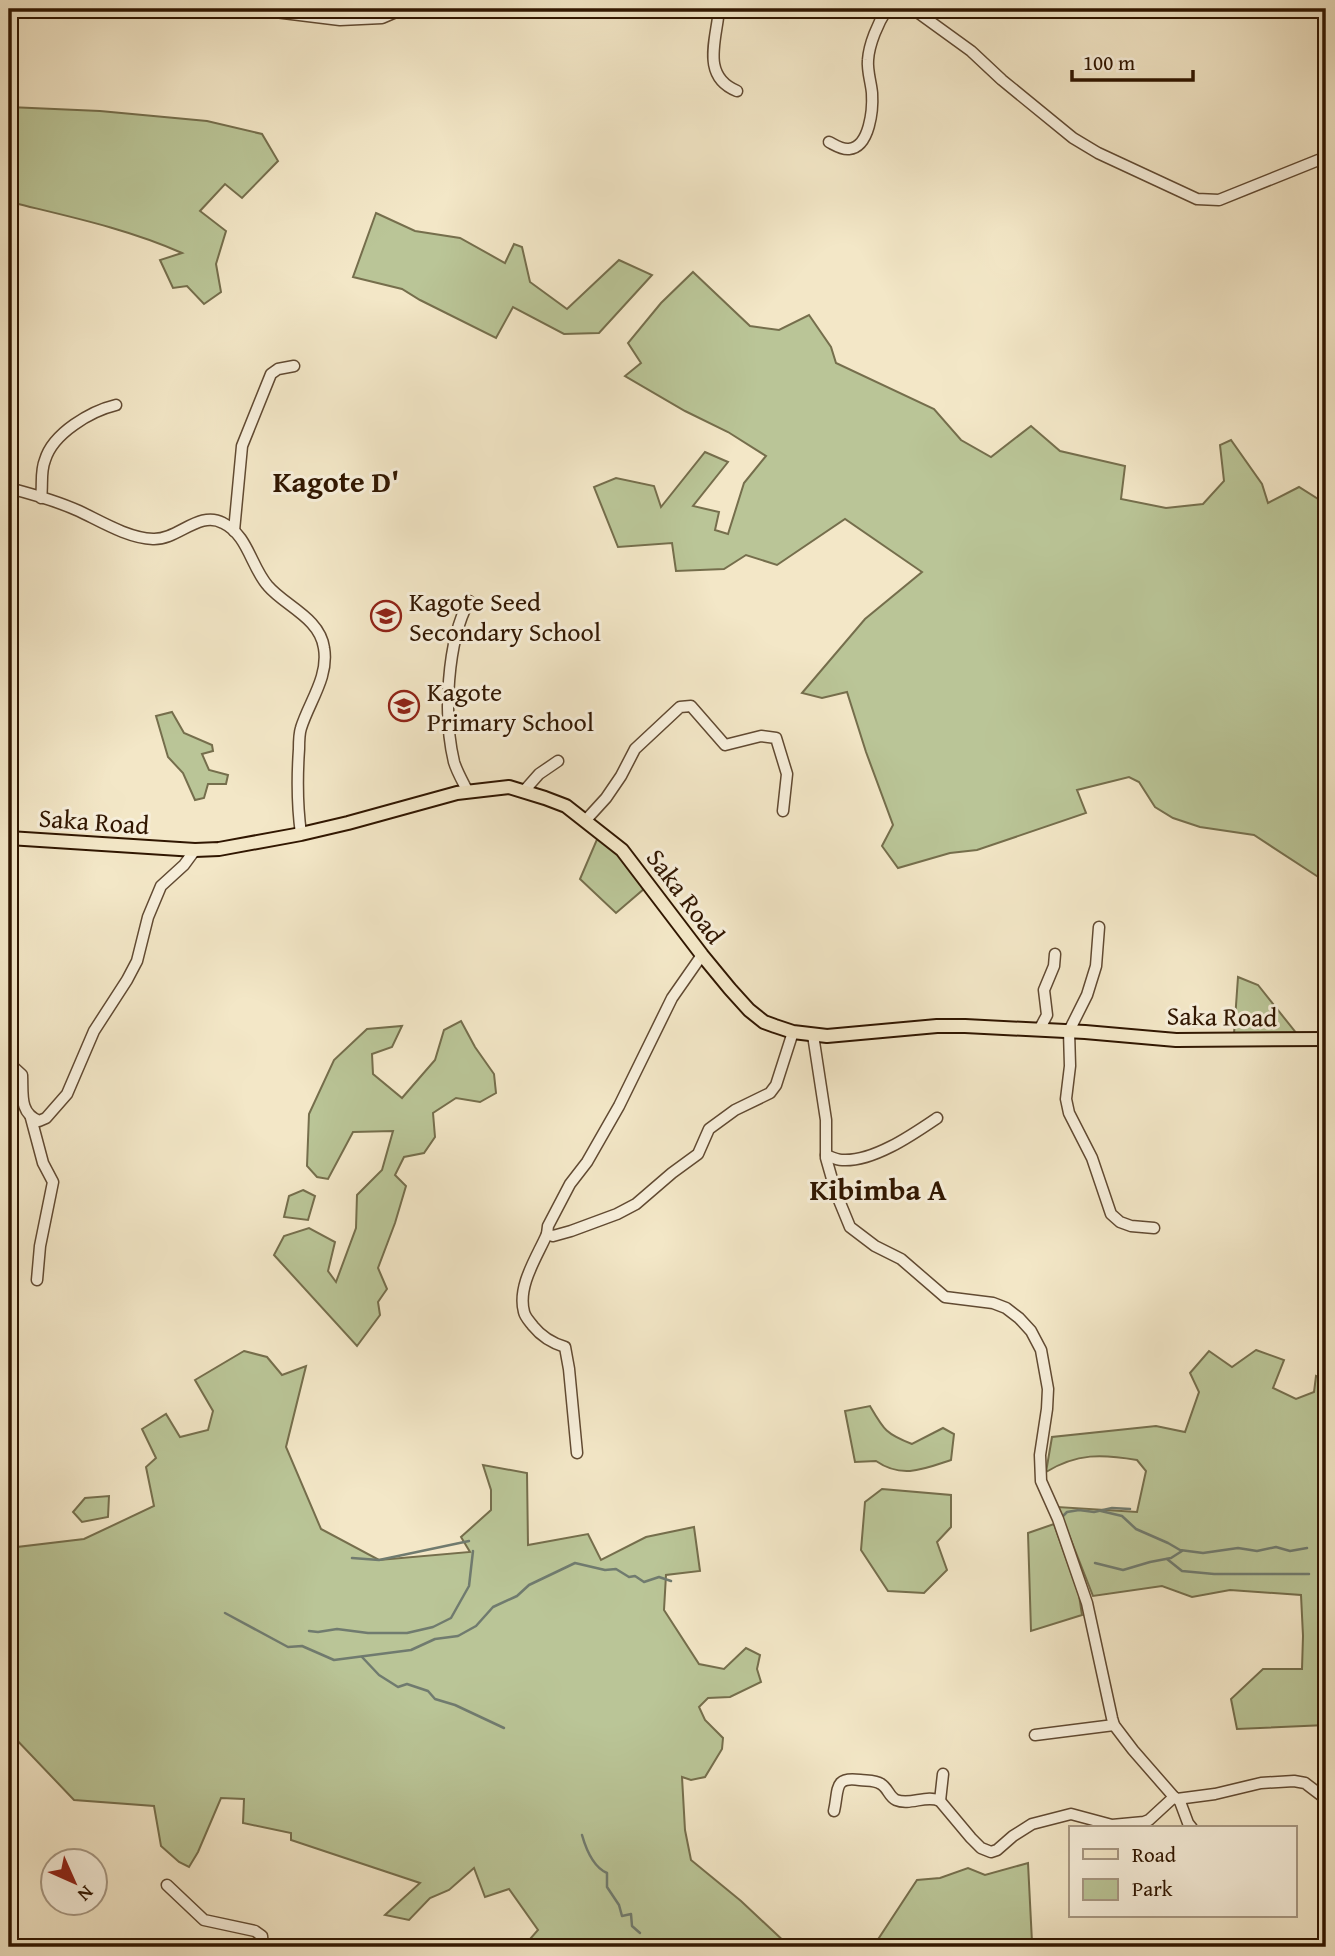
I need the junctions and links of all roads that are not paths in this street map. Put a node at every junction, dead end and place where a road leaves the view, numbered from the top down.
1 (250, 9) edge
2 (403, 9) edge
3 (719, 9) edge
4 (887, 9) edge
5 (913, 9) edge
6 (737, 91) dead end
7 (828, 142) dead end
8 (1326, 157) edge
9 (294, 366) dead end
10 (116, 405) dead end
11 (9, 488) edge
12 (41, 498) junction
13 (234, 531) junction
14 (469, 601) dead end
15 (558, 761) dead end
16 (524, 791) junction
17 (468, 792) junction
18 (783, 811) dead end
19 (585, 821) junction
20 (301, 834) junction
21 (9, 838) edge
22 (195, 850) junction
23 (1099, 927) dead end
24 (1055, 954) dead end
25 (702, 955) junction
26 (1039, 1030) junction
27 (1069, 1031) junction
28 (793, 1032) junction
29 (813, 1035) junction
30 (1326, 1039) edge
31 (9, 1063) edge
32 (30, 1118) junction
33 (937, 1118) dead end
34 (826, 1155) junction
35 (1154, 1227) dead end
36 (547, 1234) junction
37 (37, 1280) dead end
38 (577, 1453) dead end
39 (1114, 1725) junction
40 (1035, 1735) dead end
41 (943, 1774) dead end
42 (1177, 1798) junction
43 (1326, 1799) edge
44 (940, 1801) junction
45 (834, 1811) dead end
46 (1190, 1826) edge
47 (167, 1885) dead end
48 (263, 1947) edge

1 - 2 street
3 - 6 street
4 - 7 street
5 - 8 street
9 - 13 street
10 - 12 street
11 - 12 street
12 - 13 street
13 - 20 street
14 - 17 street
15 - 16 street
16 - 17 main road, Saka Road
16 - 19 main road, Saka Road
17 - 20 main road, Saka Road
18 - 19 street
19 - 25 main road, Saka Road
20 - 22 main road, Saka Road
21 - 22 main road, Saka Road
22 - 32 street
23 - 27 street
24 - 26 street
25 - 28 main road, Saka Road
25 - 36 street
26 - 27 main road, Saka Road
26 - 29 main road, Saka Road
27 - 30 main road, Saka Road
27 - 35 street
28 - 29 main road, Saka Road
28 - 36 street
29 - 34 street
31 - 32 street
32 - 37 street
33 - 34 street
34 - 39 street
36 - 38 street
39 - 40 street
39 - 42 street
41 - 44 street
42 - 43 street
42 - 44 street
42 - 46 street
44 - 45 street
47 - 48 street

